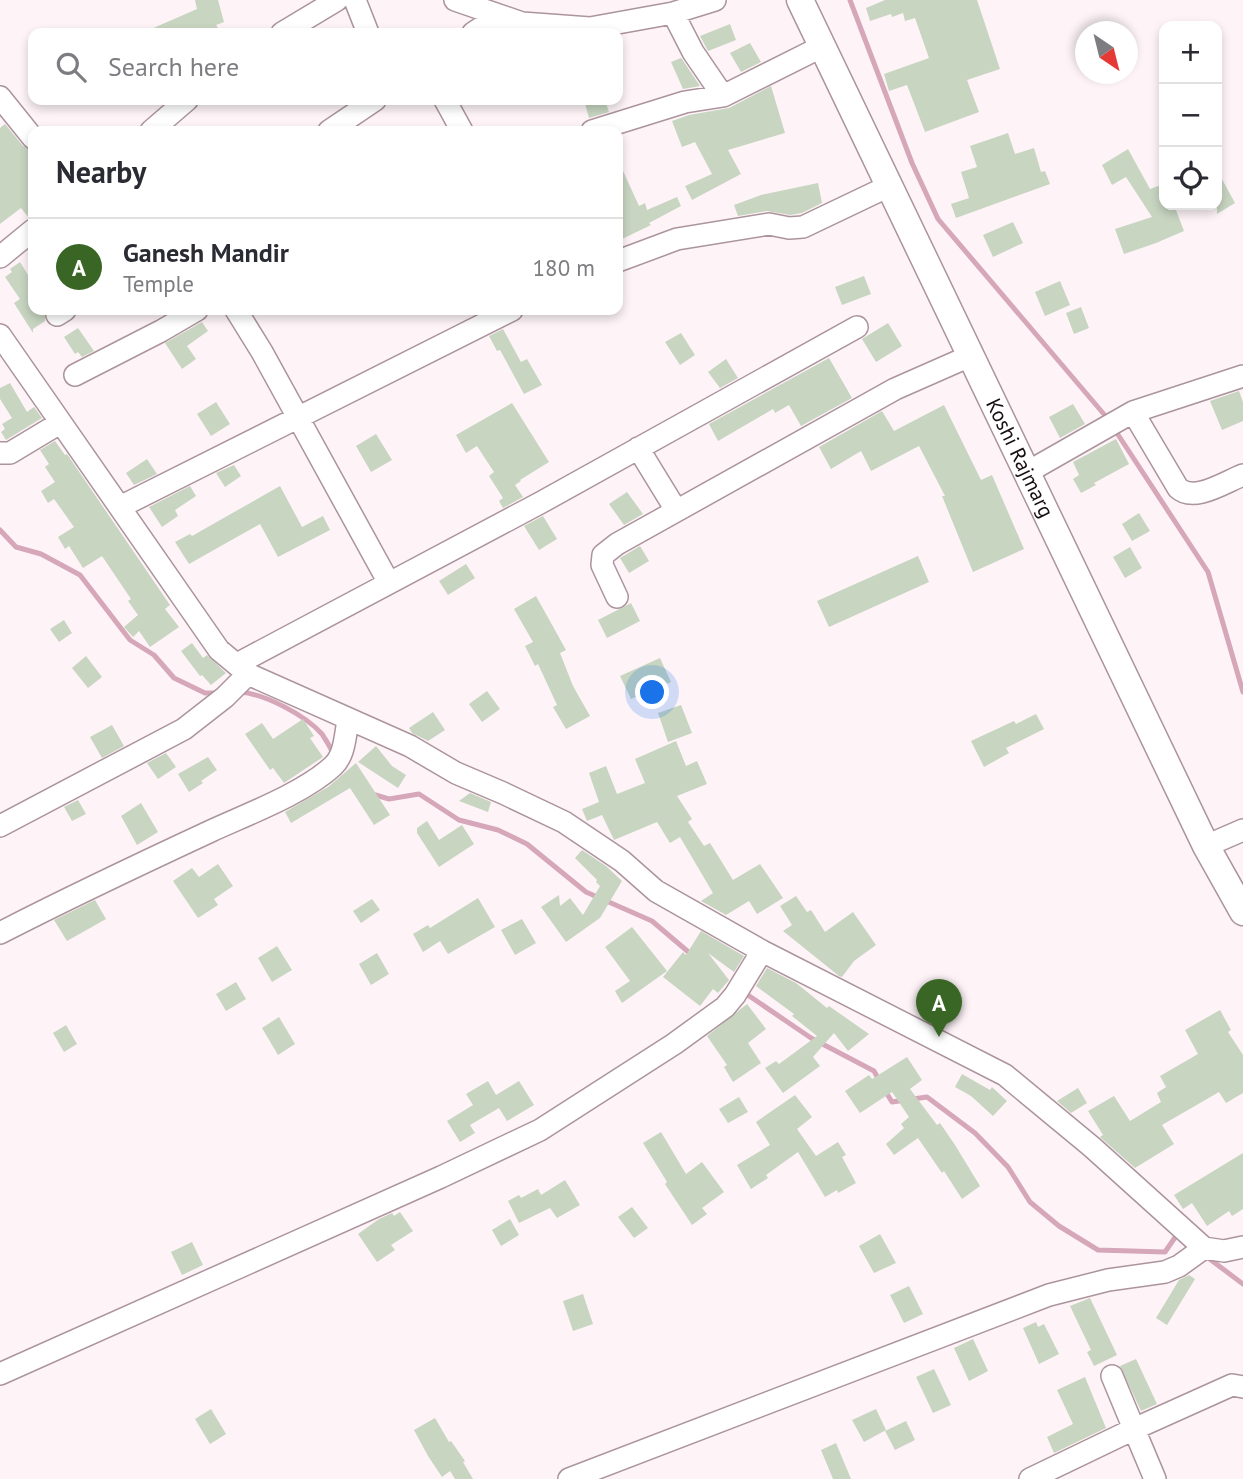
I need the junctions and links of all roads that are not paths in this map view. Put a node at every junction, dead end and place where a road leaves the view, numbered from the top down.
1 (337, 0) edge
2 (355, 0) edge
3 (455, 0) edge
4 (715, 0) edge
5 (800, 0) edge
6 (673, 13) junction
7 (522, 23) junction
8 (290, 28) edge
9 (366, 28) edge
10 (480, 28) edge
11 (821, 47) junction
12 (723, 96) junction
13 (0, 97) edge
14 (181, 105) edge
15 (368, 105) edge
16 (448, 105) edge
17 (157, 126) edge
18 (336, 126) edge
19 (459, 126) edge
20 (608, 126) edge
21 (28, 132) edge
22 (890, 187) junction
23 (28, 234) edge
24 (0, 257) edge
25 (623, 259) edge
26 (188, 315) edge
27 (239, 315) edge
28 (502, 315) edge
29 (858, 327) dead end
30 (0, 335) edge
31 (970, 356) junction
32 (75, 375) dead end
33 (1243, 376) edge
34 (1127, 415) junction
35 (298, 417) junction
36 (60, 424) junction
37 (638, 448) junction
38 (0, 453) edge
39 (1026, 473) junction
40 (1243, 475) edge
41 (120, 507) junction
42 (676, 510) junction
43 (389, 583) junction
44 (617, 597) dead end
45 (237, 681) junction
46 (348, 721) junction
47 (0, 826) edge
48 (1243, 830) edge
49 (1206, 846) junction
50 (1243, 912) edge
51 (0, 933) edge
52 (762, 951) junction
53 (1243, 1247) edge
54 (1197, 1252) junction
55 (0, 1374) edge
56 (1112, 1376) dead end
57 (1243, 1387) edge
58 (1134, 1429) junction
59 (569, 1479) edge
60 (1030, 1479) edge
61 (1155, 1479) edge

1 - 8 street
2 - 9 street
3 - 7 street
4 - 6 street
5 - 11 main road, Koshi Rajmarg
6 - 7 street
6 - 12 street
7 - 10 street
11 - 12 street
11 - 22 main road, Koshi Rajmarg
12 - 20 street
13 - 21 street
14 - 17 street
15 - 18 street
16 - 19 street
22 - 25 street
22 - 31 main road, Koshi Rajmarg
23 - 24 street
26 - 32 street
27 - 35 street
28 - 35 street
29 - 37 street
30 - 36 street
31 - 39 main road, Koshi Rajmarg
31 - 42 street
33 - 34 street
34 - 39 street
34 - 40 street
35 - 41 street
35 - 43 street
36 - 38 street
36 - 41 street
37 - 42 street
37 - 43 street
39 - 49 main road, Koshi Rajmarg
41 - 45 street
42 - 44 street
43 - 45 street
45 - 46 street
45 - 47 street
46 - 51 street
46 - 52 street
48 - 49 street
49 - 50 main road, Koshi Rajmarg
52 - 54 street
52 - 55 street
53 - 54 street
54 - 59 street
56 - 58 street
57 - 58 street
58 - 60 street
58 - 61 street

